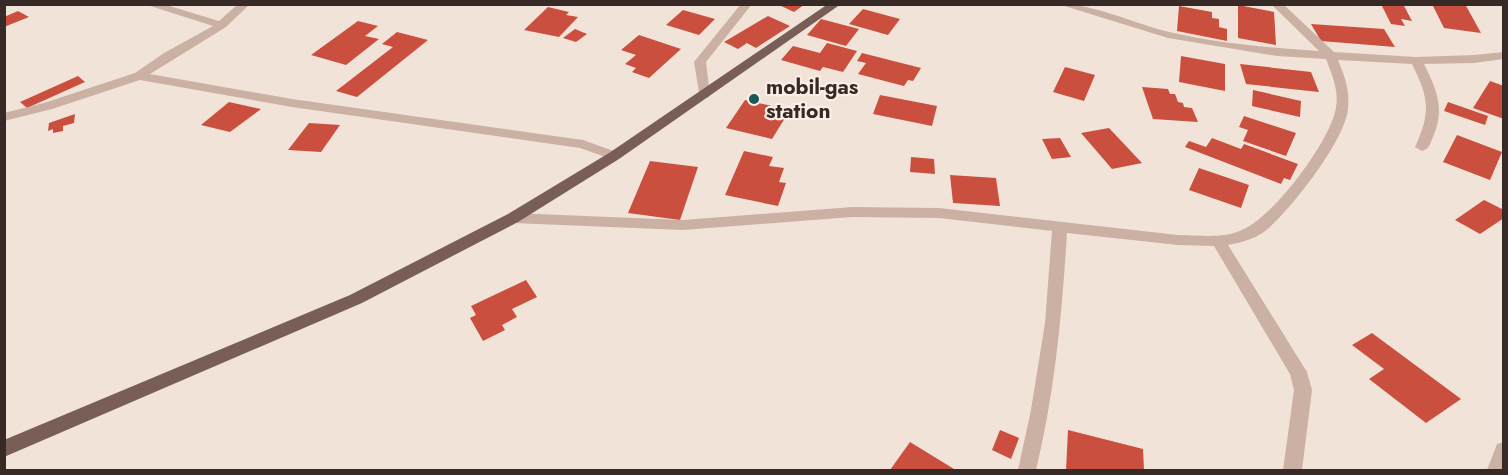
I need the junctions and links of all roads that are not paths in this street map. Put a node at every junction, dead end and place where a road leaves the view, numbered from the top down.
1 (149, 4) edge
2 (245, 4) edge
3 (747, 4) edge
4 (836, 4) edge
5 (1062, 4) edge
6 (1276, 4) edge
7 (222, 25) junction
8 (1503, 55) edge
9 (1331, 56) junction
10 (1416, 61) junction
11 (139, 76) junction
12 (704, 95) junction
13 (4, 117) edge
14 (1422, 147) dead end
15 (614, 156) junction
16 (513, 218) junction
17 (1060, 227) junction
18 (1218, 241) junction
19 (4, 449) edge
20 (1503, 450) edge
21 (1027, 471) edge
22 (1293, 471) edge
23 (1496, 471) edge

1 - 7 street
2 - 7 street
3 - 12 street
4 - 12 main road
5 - 9 street
6 - 9 street
7 - 11 street
8 - 10 street
9 - 10 street
9 - 18 street
10 - 14 street
11 - 13 street
11 - 15 street
12 - 15 main road
15 - 16 main road
16 - 17 street
16 - 19 main road
17 - 18 street
17 - 21 street
18 - 22 street
20 - 23 street

